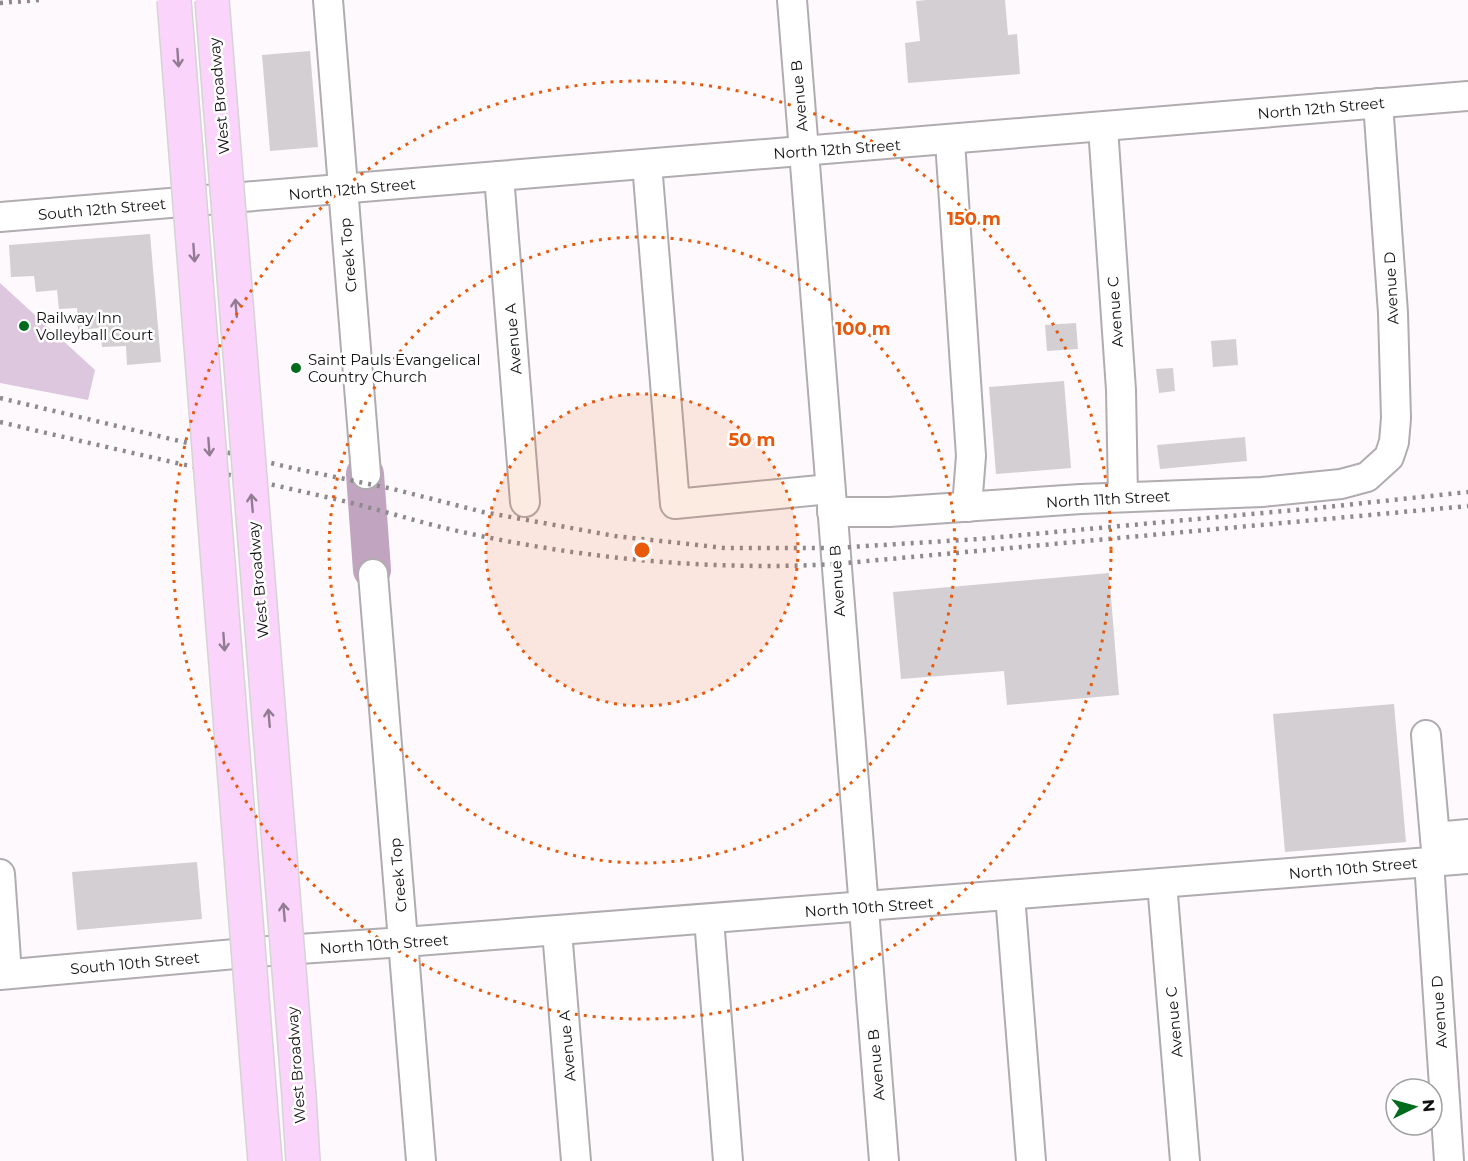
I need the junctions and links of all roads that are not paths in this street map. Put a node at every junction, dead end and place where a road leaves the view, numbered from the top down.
1 (174, 0) edge
2 (212, 0) edge
3 (328, 0) edge
4 (792, 0) edge
5 (1468, 96) edge
6 (1378, 103) junction
7 (1103, 127) junction
8 (950, 141) junction
9 (804, 152) junction
10 (647, 164) junction
11 (499, 177) junction
12 (343, 189) junction
13 (205, 200) joint
14 (0, 217) edge
15 (1379, 468) joint
16 (366, 474) dead end
17 (1123, 497) junction
18 (831, 500) junction
19 (525, 502) dead end
20 (967, 507) junction
21 (373, 574) dead end
22 (1426, 735) dead end
23 (1468, 834) edge
24 (1434, 853) junction
25 (1468, 859) edge
26 (0, 874) edge
27 (1162, 884) junction
28 (1010, 896) junction
29 (864, 907) junction
30 (709, 919) junction
31 (557, 931) junction
32 (404, 942) junction
33 (269, 951) joint
34 (3, 974) edge
35 (265, 1161) edge
36 (303, 1161) edge
37 (421, 1161) edge
38 (576, 1161) edge
39 (728, 1161) edge
40 (884, 1161) edge
41 (1031, 1161) edge
42 (1185, 1161) edge
43 (1449, 1161) edge

1 -> 35 main road, bridge
36 -> 2 main road, West Broadway, bridge
3 - 12 street, Creek Top
4 - 9 street, Avenue B
5 - 6 street, North 12th Street
6 - 7 street, North 12th Street
6 - 15 street, Avenue D
7 - 8 street, North 12th Street
7 - 17 street, Avenue C
8 - 9 street, North 12th Street
8 - 20 street
9 - 10 street, North 12th Street
9 - 18 street, Avenue B
10 - 11 street, North 12th Street
10 - 18 street, North 11th Street
11 - 12 street, North 12th Street
11 - 19 street, Avenue A
12 - 13 street, North 12th Street
12 - 16 street, Creek Top
13 - 14 street, South 12th Street
15 - 17 street, North 11th Street
17 - 20 street, North 11th Street
18 - 20 street, North 11th Street
18 - 29 street, Avenue B
21 - 32 street, Creek Top
22 - 24 street, Avenue D
23 - 24 street
24 - 25 street, North 10th Street
24 - 27 street, North 10th Street
24 - 43 street, Avenue D
26 - 34 street
27 - 28 street, North 10th Street
27 - 42 street, Avenue C
28 - 29 street, North 10th Street
28 - 41 street
29 - 30 street, North 10th Street
29 - 40 street, Avenue B
30 - 31 street, North 10th Street
30 - 39 street
31 - 32 street, North 10th Street
31 - 38 street, Avenue A
32 - 33 street, North 10th Street
32 - 37 street, Creek Top
33 - 34 street, South 10th Street

